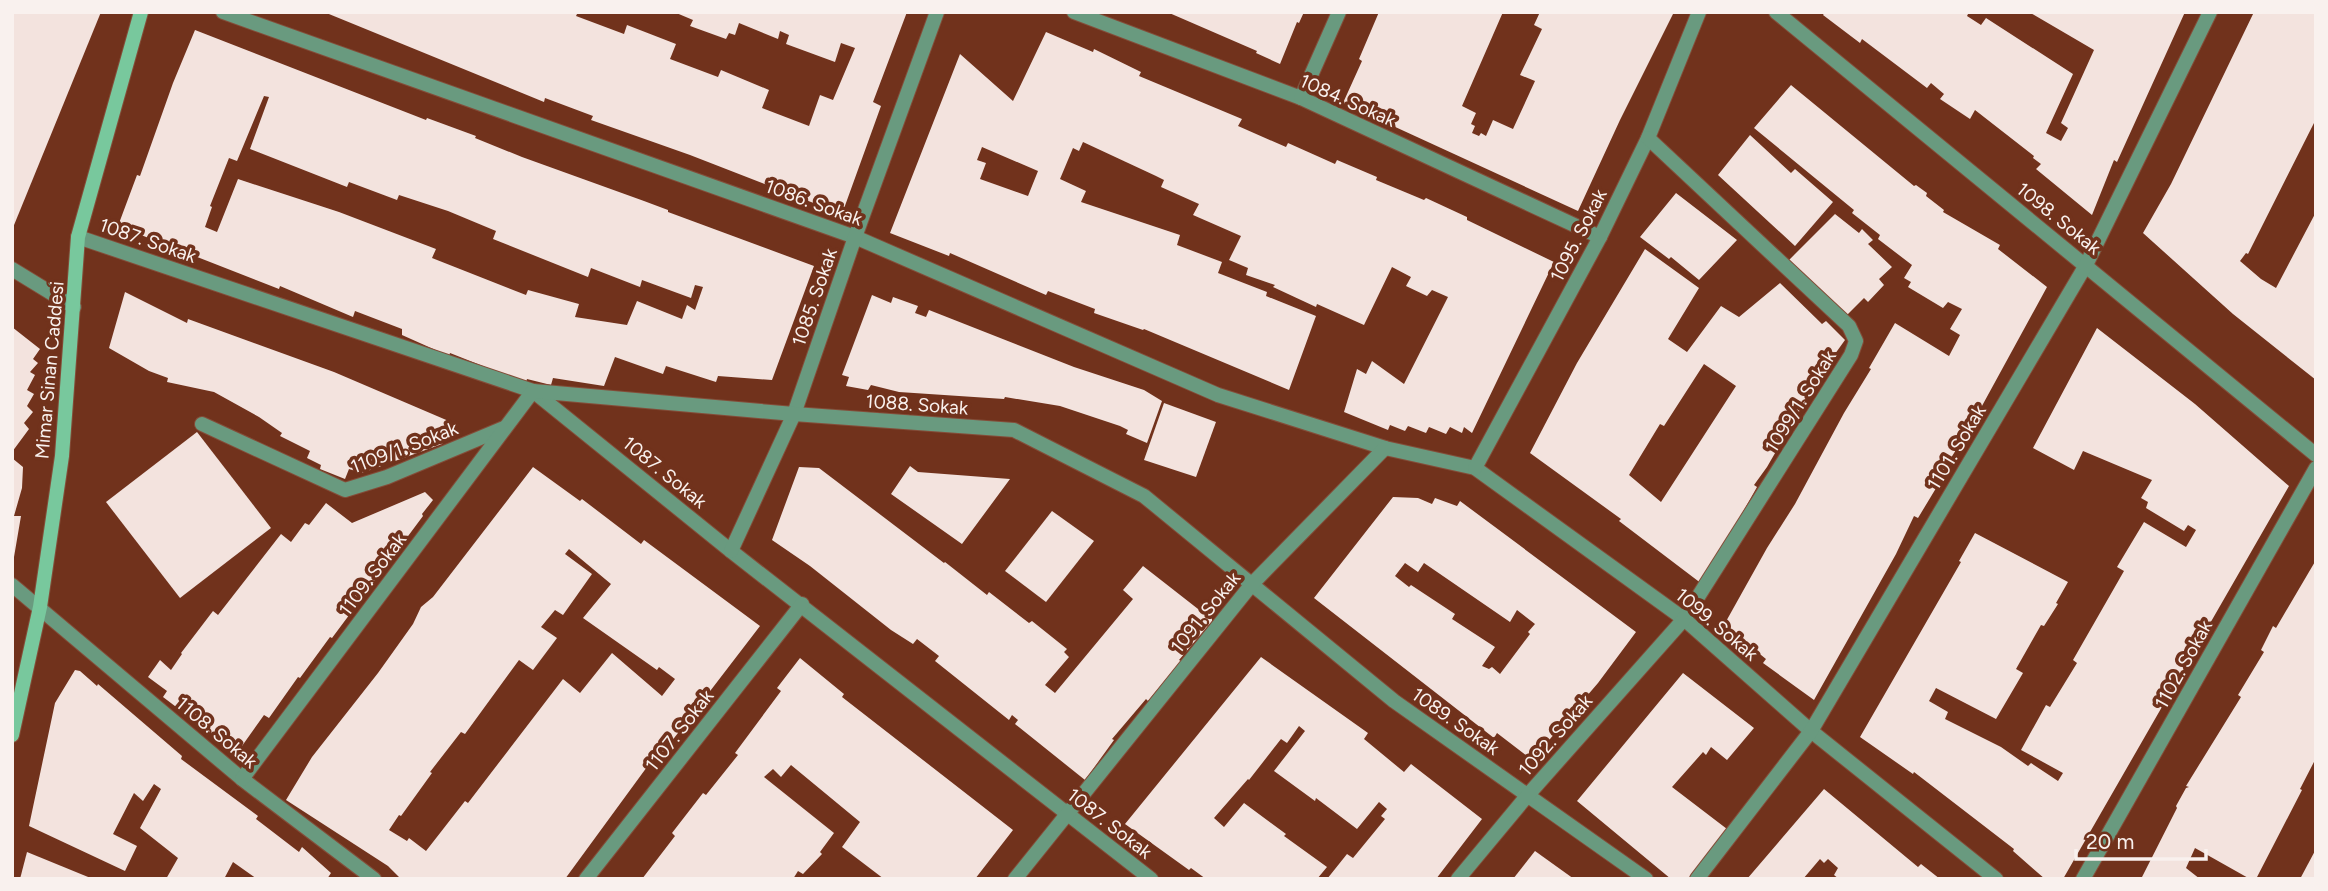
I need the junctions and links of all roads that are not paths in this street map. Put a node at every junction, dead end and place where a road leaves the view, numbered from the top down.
1 (141, 12) edge
2 (223, 12) edge
3 (937, 12) edge
4 (1074, 12) edge
5 (1339, 12) edge
6 (1699, 12) edge
7 (1776, 12) edge
8 (2210, 12) edge
9 (1301, 98) junction
10 (1648, 138) junction
11 (78, 237) junction
12 (855, 237) junction
13 (1600, 237) junction
14 (2086, 265) junction
15 (12, 269) edge
16 (74, 307) junction
17 (533, 391) junction
18 (794, 414) junction
19 (202, 424) dead end
20 (506, 427) junction
21 (1385, 448) junction
22 (2316, 455) edge
23 (1475, 468) junction
24 (2316, 468) edge
25 (731, 551) junction
26 (1252, 584) junction
27 (12, 585) edge
28 (802, 604) junction
29 (40, 607) junction
30 (1684, 619) junction
31 (1811, 731) junction
32 (12, 735) edge
33 (242, 779) junction
34 (1527, 796) junction
35 (1068, 814) junction
36 (358, 874) edge
37 (374, 879) edge
38 (586, 879) edge
39 (1015, 879) edge
40 (1151, 879) edge
41 (1458, 879) edge
42 (1646, 879) edge
43 (1697, 879) edge
44 (1996, 879) edge
45 (2083, 879) edge

1 - 11 street, Mimar Sinan Caddesi
2 - 12 street, 1086. Sokak
3 - 12 street, 1085. Sokak
4 - 9 street, 1084. Sokak
5 - 9 street
6 - 10 street, 1095. Sokak
7 - 14 street, 1098. Sokak
8 - 14 street, 1101. Sokak
9 - 13 street, 1084. Sokak
10 - 13 street, 1095. Sokak
10 - 30 street, 1099/1. Sokak
11 - 16 street, Mimar Sinan Caddesi
11 - 17 street, 1087. Sokak
12 - 18 street, 1085. Sokak
12 - 21 street, 1086. Sokak
13 - 23 street, 1095. Sokak
14 - 22 street, 1098. Sokak
14 - 31 street, 1101. Sokak
15 - 16 street
16 - 29 street, Mimar Sinan Caddesi
17 - 18 street, 1088. Sokak
17 - 20 street, 1109. Sokak
17 - 25 street, 1087. Sokak
18 - 25 street, 1085. Sokak
18 - 26 street, 1088. Sokak
19 - 20 street, 1109/1. Sokak
20 - 33 street, 1109. Sokak
21 - 23 street, 1099. Sokak
21 - 26 street, 1091. Sokak
23 - 30 street, 1099. Sokak
24 - 45 street, 1102. Sokak
25 - 28 street, 1087. Sokak
26 - 34 street, 1089. Sokak
26 - 35 street, 1091. Sokak
27 - 29 street, 1108. Sokak
28 - 35 street, 1087. Sokak
28 - 38 street, 1107. Sokak
29 - 32 street, Mimar Sinan Caddesi
29 - 33 street, 1108. Sokak
30 - 31 street, 1099. Sokak
30 - 34 street, 1092. Sokak
31 - 43 street, 1101. Sokak
31 - 44 street, 1099. Sokak
33 - 36 street, 1108. Sokak
34 - 41 street, 1092. Sokak
34 - 42 street, 1089. Sokak
35 - 39 street, 1091. Sokak
35 - 40 street, 1087. Sokak
36 - 37 street, 1108. Sokak

